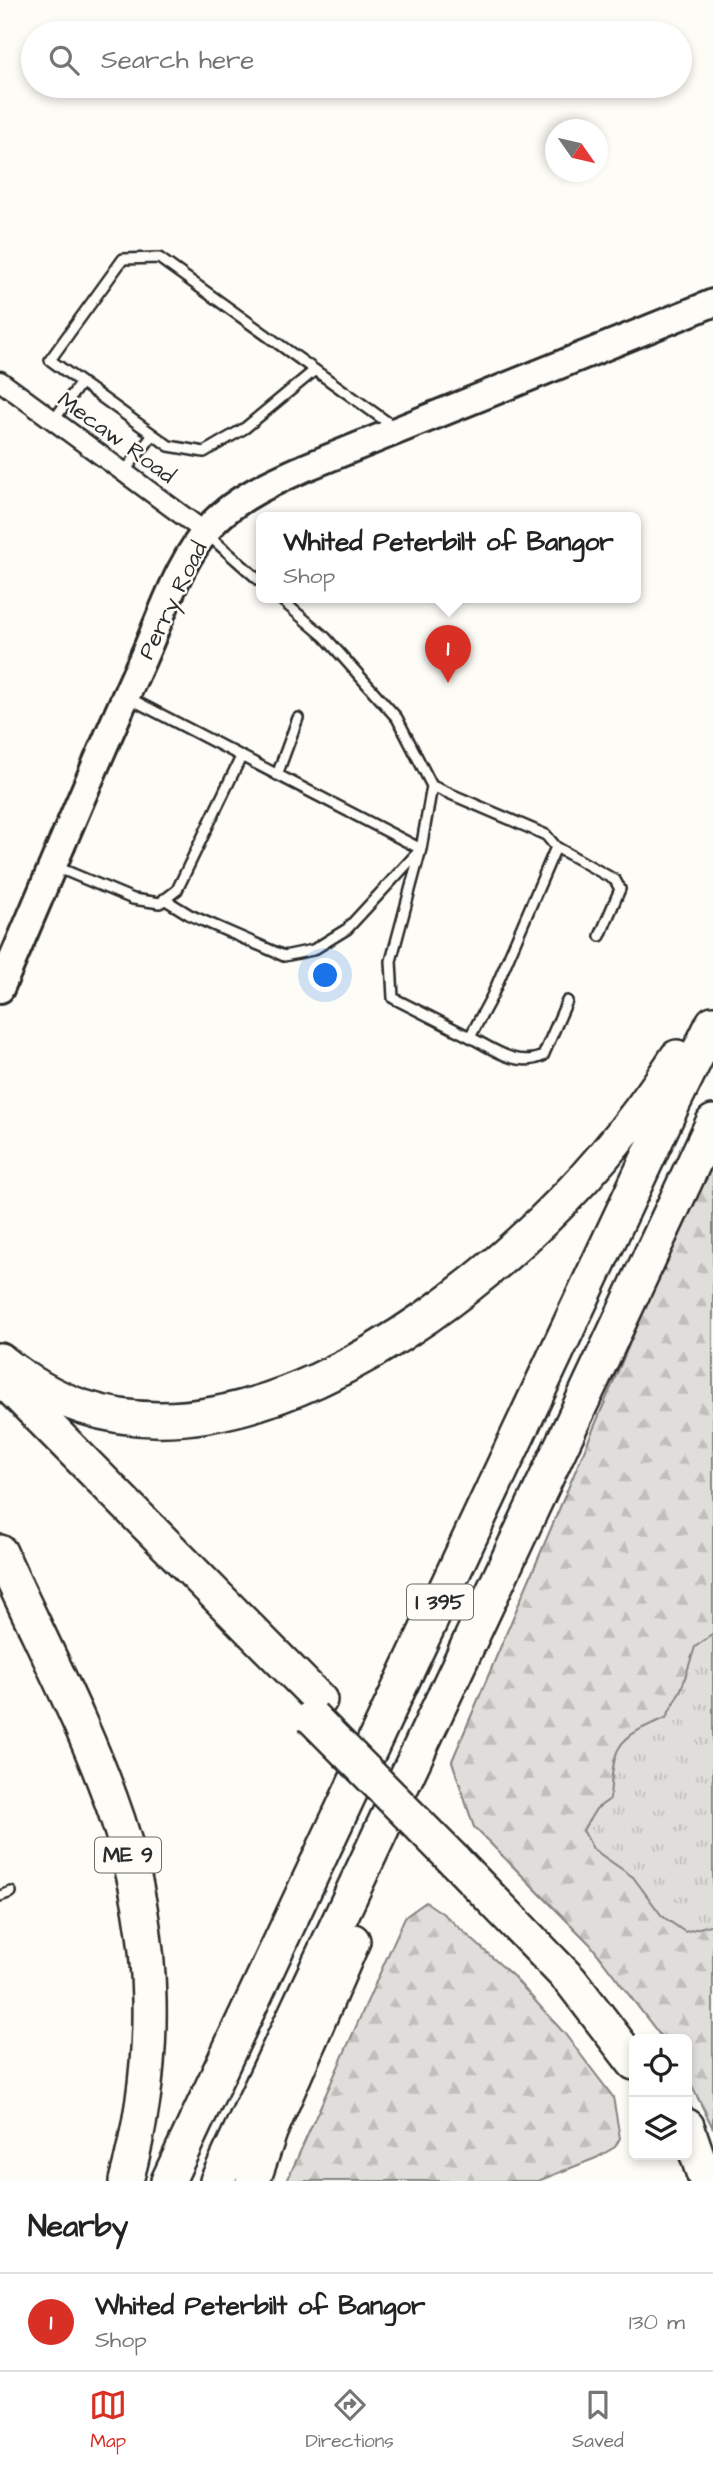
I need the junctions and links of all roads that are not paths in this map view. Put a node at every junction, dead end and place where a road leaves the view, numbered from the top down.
1 (713, 303) edge
2 (315, 370) junction
3 (0, 382) edge
4 (80, 384) junction
5 (53, 421) junction
6 (398, 430) junction
7 (152, 435) junction
8 (124, 473) junction
9 (205, 532) junction
10 (256, 578) edge
11 (285, 603) edge
12 (125, 696) junction
13 (298, 718) dead end
14 (241, 757) junction
15 (277, 775) junction
16 (432, 786) junction
17 (556, 847) junction
18 (421, 849) junction
19 (53, 866) junction
20 (164, 899) junction
21 (600, 936) dead end
22 (0, 989) edge
23 (567, 1001) dead end
24 (713, 1002) edge
25 (713, 1023) edge
26 (470, 1037) junction
27 (713, 1122) edge
28 (0, 1360) edge
29 (0, 1377) edge
30 (0, 1404) edge
31 (0, 1552) edge
32 (476, 1627) junction
33 (316, 1708) junction
34 (458, 1852) junction
35 (11, 1892) dead end
36 (0, 1896) edge
37 (634, 2034) edge
38 (629, 2056) edge
39 (692, 2140) edge
40 (682, 2160) edge
41 (126, 2181) edge
42 (168, 2181) edge
43 (217, 2181) edge
44 (253, 2181) edge
45 (689, 2181) edge
46 (706, 2181) edge

1 - 6 street, Perry Road
2 - 4 lane
2 - 6 lane
2 - 7 lane
3 - 5 street, Mecaw Road
4 - 5 lane
4 - 7 lane
5 - 8 street, Mecaw Road
6 - 9 street, Perry Road
7 - 8 lane
8 - 9 street, Mecaw Road
9 - 10 lane
9 - 12 street, Perry Road
11 - 16 lane
12 - 14 lane
12 - 19 street, Perry Road
13 - 15 lane
14 - 15 lane
14 - 20 lane
15 - 18 lane
16 - 17 lane
16 - 18 lane
17 - 21 lane
17 - 26 lane
18 - 20 lane
18 - 26 lane
19 - 20 lane
19 - 22 street, Perry Road
23 - 26 lane
24 - 28 highway
25 - 42 highway, I 395
27 - 32 highway, I 395
29 - 33 highway
30 - 33 highway
31 - 41 highway, ME 9
32 - 43 highway, I 395
32 - 44 highway
33 - 34 highway, bridge
34 - 37 highway
34 - 38 highway
35 - 36 lane
39 - 46 highway
40 - 45 highway

